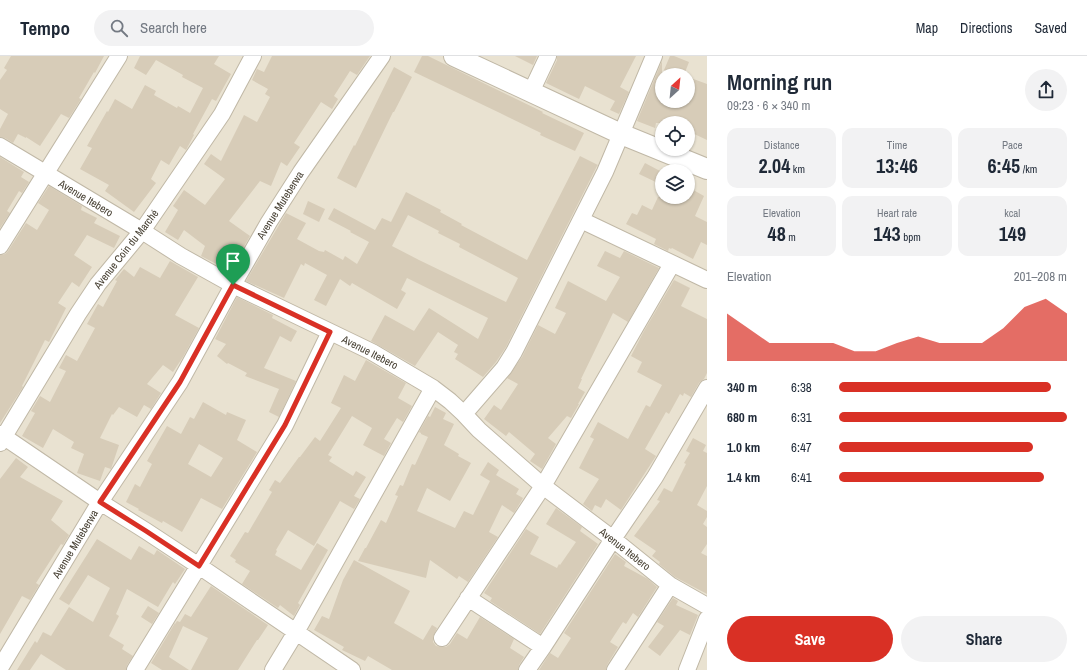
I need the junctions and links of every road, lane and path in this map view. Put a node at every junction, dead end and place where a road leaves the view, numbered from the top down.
1 (119, 56) edge
2 (253, 56) edge
3 (382, 56) edge
4 (454, 56) edge
5 (548, 56) edge
6 (654, 56) edge
7 (531, 92) junction
8 (621, 134) junction
9 (0, 146) edge
10 (707, 169) edge
11 (46, 174) junction
12 (581, 220) junction
13 (142, 231) junction
14 (0, 246) edge
15 (672, 264) junction
16 (707, 280) edge
17 (233, 285) junction
18 (330, 332) junction
19 (433, 388) junction
20 (707, 388) edge
21 (464, 414) junction
22 (1, 438) edge
23 (543, 486) junction
24 (100, 502) junction
25 (613, 539) junction
26 (199, 566) junction
27 (670, 585) junction
28 (468, 598) junction
29 (707, 606) edge
30 (707, 619) edge
31 (296, 632) junction
32 (442, 638) dead end
33 (543, 647) junction
34 (0, 668) edge
35 (135, 670) edge
36 (273, 670) edge
37 (352, 670) edge
38 (527, 670) edge
39 (615, 670) edge
40 (687, 670) edge

1 - 11 street
2 - 13 street, Avenue Coin du Marché
3 - 17 street, Avenue Muteberwa
4 - 7 street
5 - 7 street
6 - 8 street
7 - 8 street
8 - 10 street
8 - 12 street
9 - 11 street, Avenue Itebero
11 - 13 street, Avenue Itebero
11 - 14 street
12 - 15 street
12 - 21 street
13 - 17 street, Avenue Itebero
13 - 22 street, Avenue Coin du Marché
15 - 16 street
15 - 23 street
17 - 18 street, Avenue Itebero
17 - 24 street, Avenue Muteberwa
18 - 19 street, Avenue Itebero
18 - 26 street
19 - 21 street, Avenue Itebero
19 - 31 street
20 - 25 street
21 - 23 street, Avenue Itebero
22 - 24 street
23 - 25 street, Avenue Itebero
23 - 28 street
24 - 26 street
24 - 34 street, Avenue Muteberwa
25 - 27 street, Avenue Itebero
25 - 33 street
26 - 31 street
26 - 35 street
27 - 29 street, Avenue Itebero
27 - 39 street
28 - 32 street
28 - 33 street
30 - 40 street
31 - 36 street
31 - 37 street
33 - 38 street

